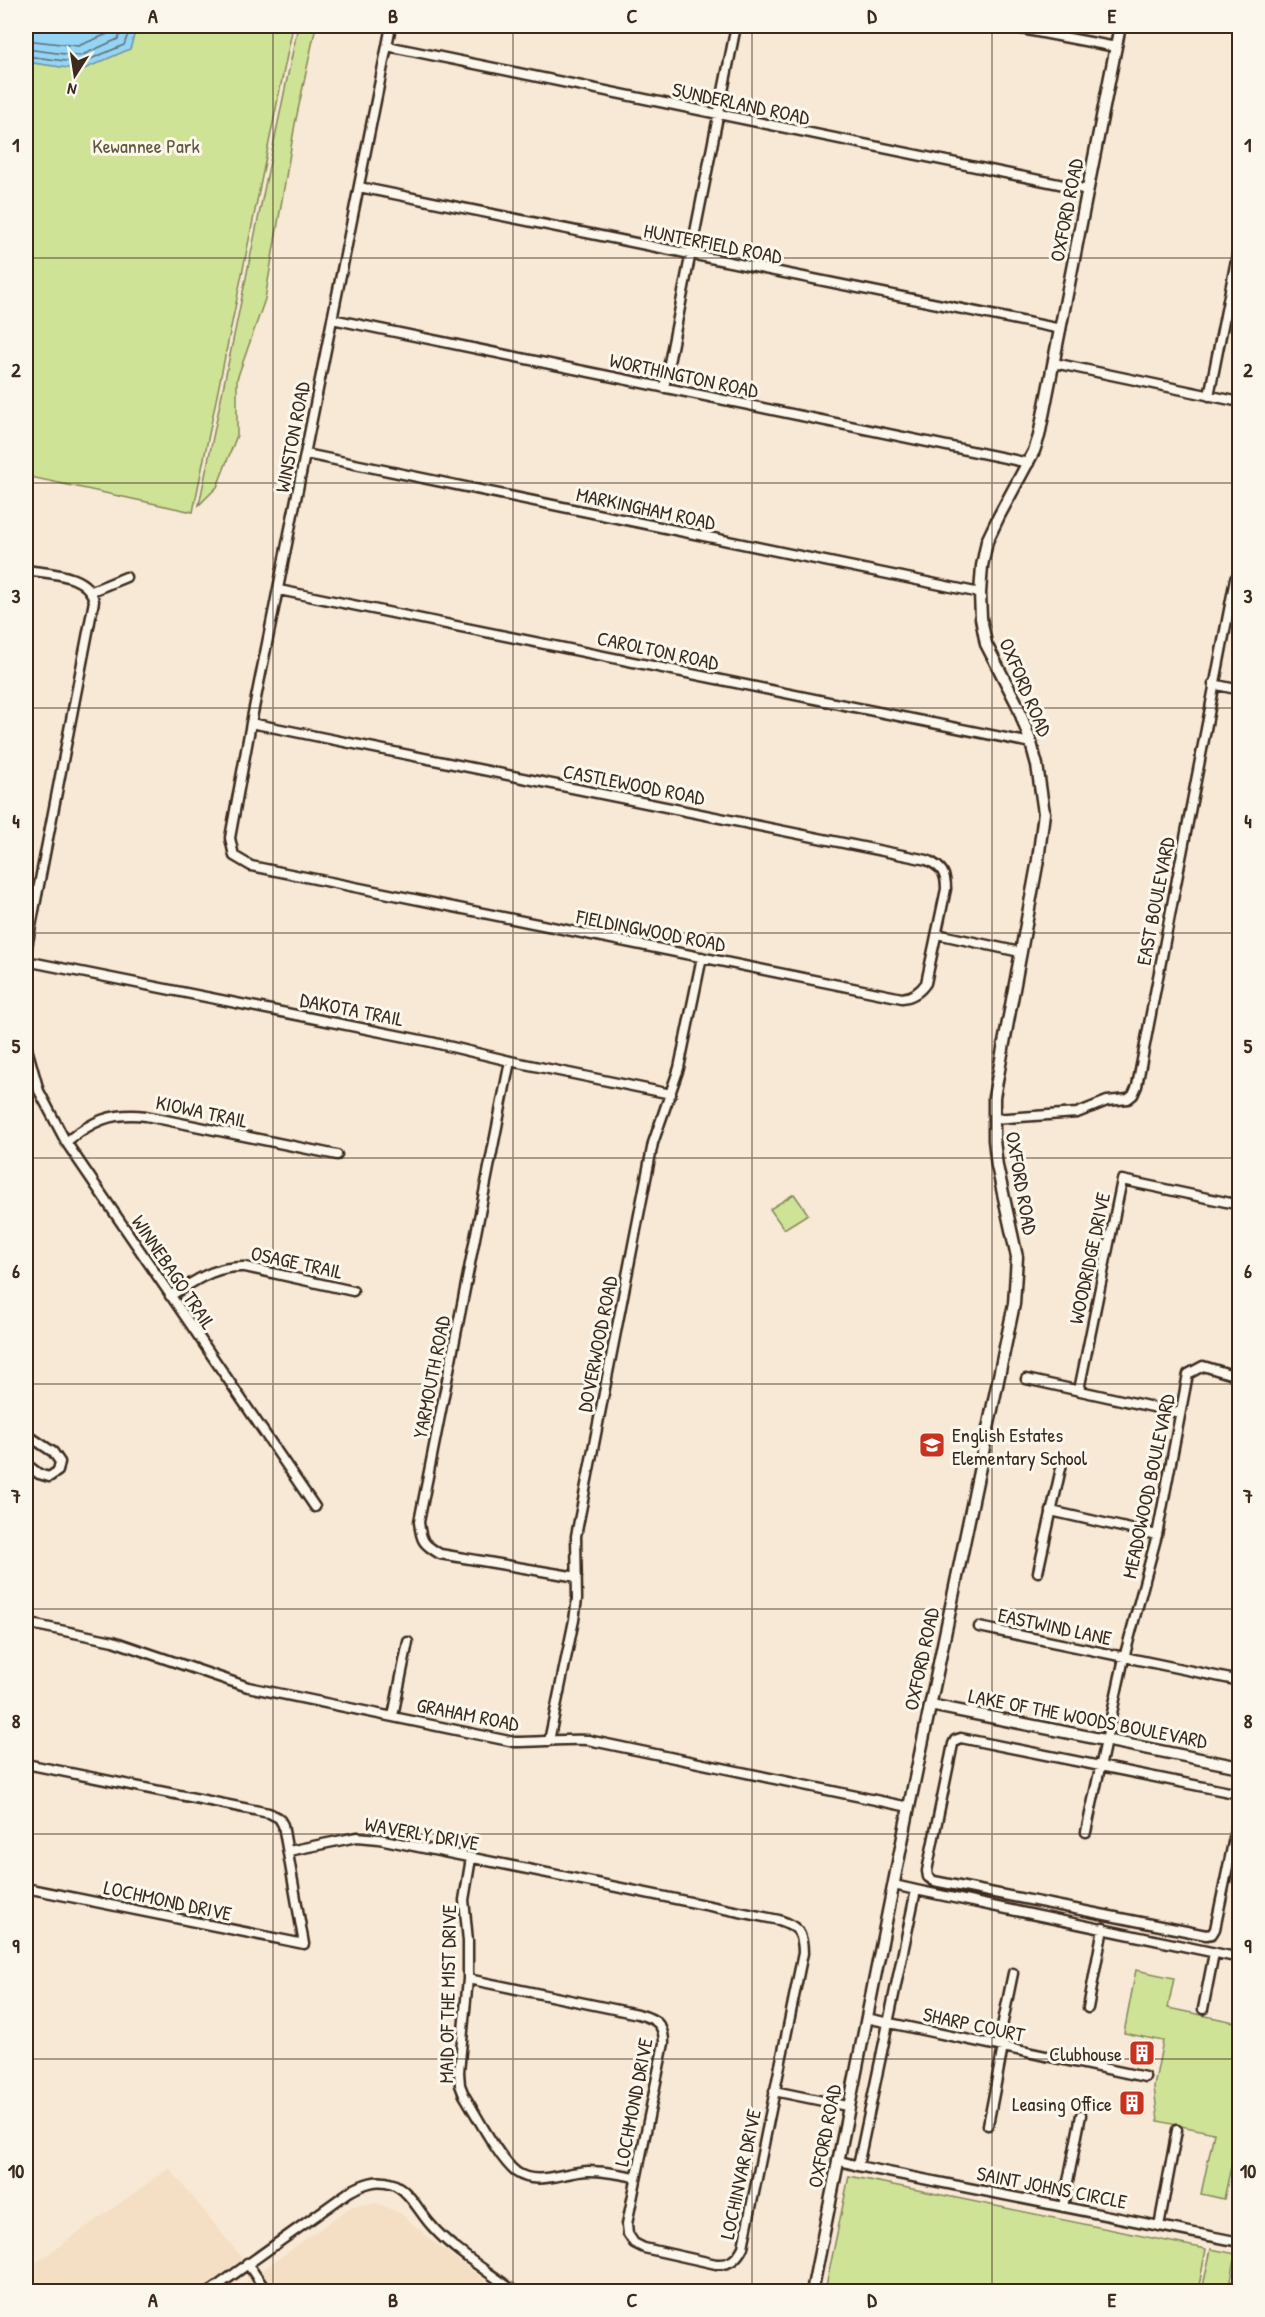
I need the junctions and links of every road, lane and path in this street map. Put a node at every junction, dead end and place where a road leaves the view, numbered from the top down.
1 (391, 26) edge
2 (736, 26) edge
3 (1006, 26) edge
4 (1120, 26) edge
5 (387, 46) junction
6 (1116, 47) junction
7 (719, 115) junction
8 (359, 187) junction
9 (1088, 190) junction
10 (1239, 240) edge
11 (690, 255) junction
12 (1238, 259) edge
13 (332, 319) junction
14 (1061, 329) junction
15 (1054, 363) junction
16 (664, 388) junction
17 (1209, 396) junction
18 (1239, 402) edge
19 (306, 454) junction
20 (1029, 463) junction
21 (26, 570) edge
22 (1239, 572) edge
23 (126, 577) dead end
24 (279, 590) junction
25 (92, 591) junction
26 (980, 594) junction
27 (1213, 684) junction
28 (1239, 690) edge
29 (251, 723) junction
30 (1031, 743) junction
31 (234, 856) joint
32 (937, 934) junction
33 (26, 952) edge
34 (1020, 952) junction
35 (702, 957) junction
36 (26, 961) edge
37 (26, 1045) edge
38 (510, 1061) junction
39 (671, 1094) junction
40 (993, 1119) junction
41 (66, 1142) junction
42 (337, 1155) dead end
43 (1239, 1205) edge
44 (353, 1291) dead end
45 (170, 1296) junction
46 (1239, 1377) edge
47 (1026, 1379) dead end
48 (1079, 1390) junction
49 (1180, 1413) junction
50 (26, 1434) edge
51 (1063, 1460) dead end
52 (26, 1464) edge
53 (315, 1508) dead end
54 (1051, 1511) junction
55 (1157, 1535) junction
56 (1038, 1572) dead end
57 (577, 1577) junction
58 (26, 1623) edge
59 (979, 1627) dead end
60 (408, 1642) dead end
61 (1124, 1658) junction
62 (1239, 1681) edge
63 (930, 1705) junction
64 (393, 1716) junction
65 (1107, 1740) junction
66 (549, 1741) junction
67 (26, 1764) edge
68 (1100, 1766) junction
69 (1239, 1767) edge
70 (1239, 1798) edge
71 (909, 1807) junction
72 (1239, 1809) edge
73 (1086, 1832) dead end
74 (289, 1851) junction
75 (471, 1858) junction
76 (894, 1885) junction
77 (26, 1888) edge
78 (916, 1890) junction
79 (1103, 1928) junction
80 (800, 1931) joint
81 (1214, 1953) junction
82 (1239, 1958) edge
83 (1012, 1973) dead end
84 (468, 1979) junction
85 (1088, 2008) dead end
86 (1203, 2009) dead end
87 (866, 2018) junction
88 (889, 2023) junction
89 (1001, 2047) junction
90 (1145, 2077) dead end
91 (774, 2091) junction
92 (847, 2106) junction
93 (1081, 2115) dead end
94 (988, 2125) dead end
95 (1178, 2130) dead end
96 (837, 2160) junction
97 (858, 2166) junction
98 (635, 2177) junction
99 (1063, 2207) junction
100 (1159, 2226) junction
101 (1239, 2242) edge
102 (733, 2260) joint
103 (247, 2263) junction
104 (209, 2292) edge
105 (267, 2292) edge
106 (515, 2292) edge
107 (812, 2292) edge

1 - 5 street, WINSTON ROAD
2 - 7 street
3 - 6 street
4 - 6 street, OXFORD ROAD
5 - 7 street, SUNDERLAND ROAD
5 - 8 street, WINSTON ROAD
6 - 9 street, OXFORD ROAD
7 - 9 street, SUNDERLAND ROAD
7 - 11 street
8 - 11 street, HUNTERFIELD ROAD
8 - 13 street, WINSTON ROAD
9 - 14 street, OXFORD ROAD
10 - 12 street
11 - 14 street, HUNTERFIELD ROAD
11 - 16 street
12 - 17 street
13 - 16 street, WORTHINGTON ROAD
13 - 19 street, WINSTON ROAD
14 - 15 street, OXFORD ROAD
15 - 17 street
15 - 20 street, OXFORD ROAD
16 - 20 street, WORTHINGTON ROAD
17 - 18 street
19 - 24 street, WINSTON ROAD
19 - 26 street, MARKINGHAM ROAD
20 - 26 street, OXFORD ROAD
21 - 25 street
22 - 27 street, EAST BOULEVARD
23 - 25 street
24 - 29 street, WINSTON ROAD
24 - 30 street, CAROLTON ROAD
25 - 33 street
26 - 30 street, OXFORD ROAD
27 - 28 street
27 - 40 street, EAST BOULEVARD
29 - 31 street, WINSTON ROAD
29 - 32 street, CASTLEWOOD ROAD
30 - 34 street, OXFORD ROAD
31 - 35 street, FIELDINGWOOD ROAD
32 - 34 street
32 - 35 street, FIELDINGWOOD ROAD
34 - 40 street, OXFORD ROAD
35 - 39 street, DOVERWOOD ROAD
36 - 38 street, DAKOTA TRAIL
37 - 41 street, WINNEBAGO TRAIL
38 - 39 street, DAKOTA TRAIL
38 - 57 street, YARMOUTH ROAD
39 - 57 street, DOVERWOOD ROAD
40 - 63 street, OXFORD ROAD
41 - 42 street, KIOWA TRAIL
41 - 45 street, WINNEBAGO TRAIL
43 - 48 street, WOODRIDGE DRIVE
44 - 45 street, OSAGE TRAIL
45 - 53 street, WINNEBAGO TRAIL
46 - 49 street, MEADOWOOD BOULEVARD
47 - 48 street
48 - 49 street
49 - 55 street, MEADOWOOD BOULEVARD
50 - 52 street
51 - 54 street
54 - 55 street
54 - 56 street
55 - 61 street, MEADOWOOD BOULEVARD
57 - 66 street, DOVERWOOD ROAD
58 - 64 street, GRAHAM ROAD
59 - 61 street, EASTWIND LANE
60 - 64 street
61 - 62 street, EASTWIND LANE
61 - 65 street, MEADOWOOD BOULEVARD
63 - 65 street, LAKE OF THE WOODS BOULEVARD
63 - 71 street, OXFORD ROAD
64 - 66 street, GRAHAM ROAD
65 - 68 street, MEADOWOOD BOULEVARD
65 - 69 street, LAKE OF THE WOODS BOULEVARD
66 - 71 street, GRAHAM ROAD
67 - 74 street
68 - 70 street
68 - 72 street
68 - 73 street, MEADOWOOD BOULEVARD
71 - 76 street, OXFORD ROAD
74 - 75 street, WAVERLY DRIVE
74 - 77 street, LOCHMOND DRIVE
75 - 80 street, WAVERLY DRIVE
75 - 84 street, MAID OF THE MIST DRIVE
76 - 78 street
76 - 87 street, OXFORD ROAD
78 - 79 street
78 - 88 street
79 - 81 street
79 - 85 street
80 - 91 street, LOCHINVAR DRIVE
81 - 82 street
81 - 86 street
83 - 89 street
84 - 98 street, MAID OF THE MIST DRIVE
84 - 98 street, LOCHMOND DRIVE
87 - 88 street, SHARP COURT
87 - 92 street, OXFORD ROAD
88 - 89 street, SHARP COURT
88 - 97 street
89 - 90 street, SHARP COURT
89 - 94 street
91 - 92 street, LOCHINVAR DRIVE
91 - 102 street, LOCHINVAR DRIVE
92 - 96 street, OXFORD ROAD
93 - 99 street
95 - 100 street
96 - 97 street, SAINT JOHNS CIRCLE
96 - 107 street, OXFORD ROAD
97 - 99 street, SAINT JOHNS CIRCLE
98 - 102 street, LOCHMOND DRIVE
99 - 100 street, SAINT JOHNS CIRCLE
100 - 101 street, SAINT JOHNS CIRCLE
103 - 104 street
103 - 105 street
103 - 106 street

